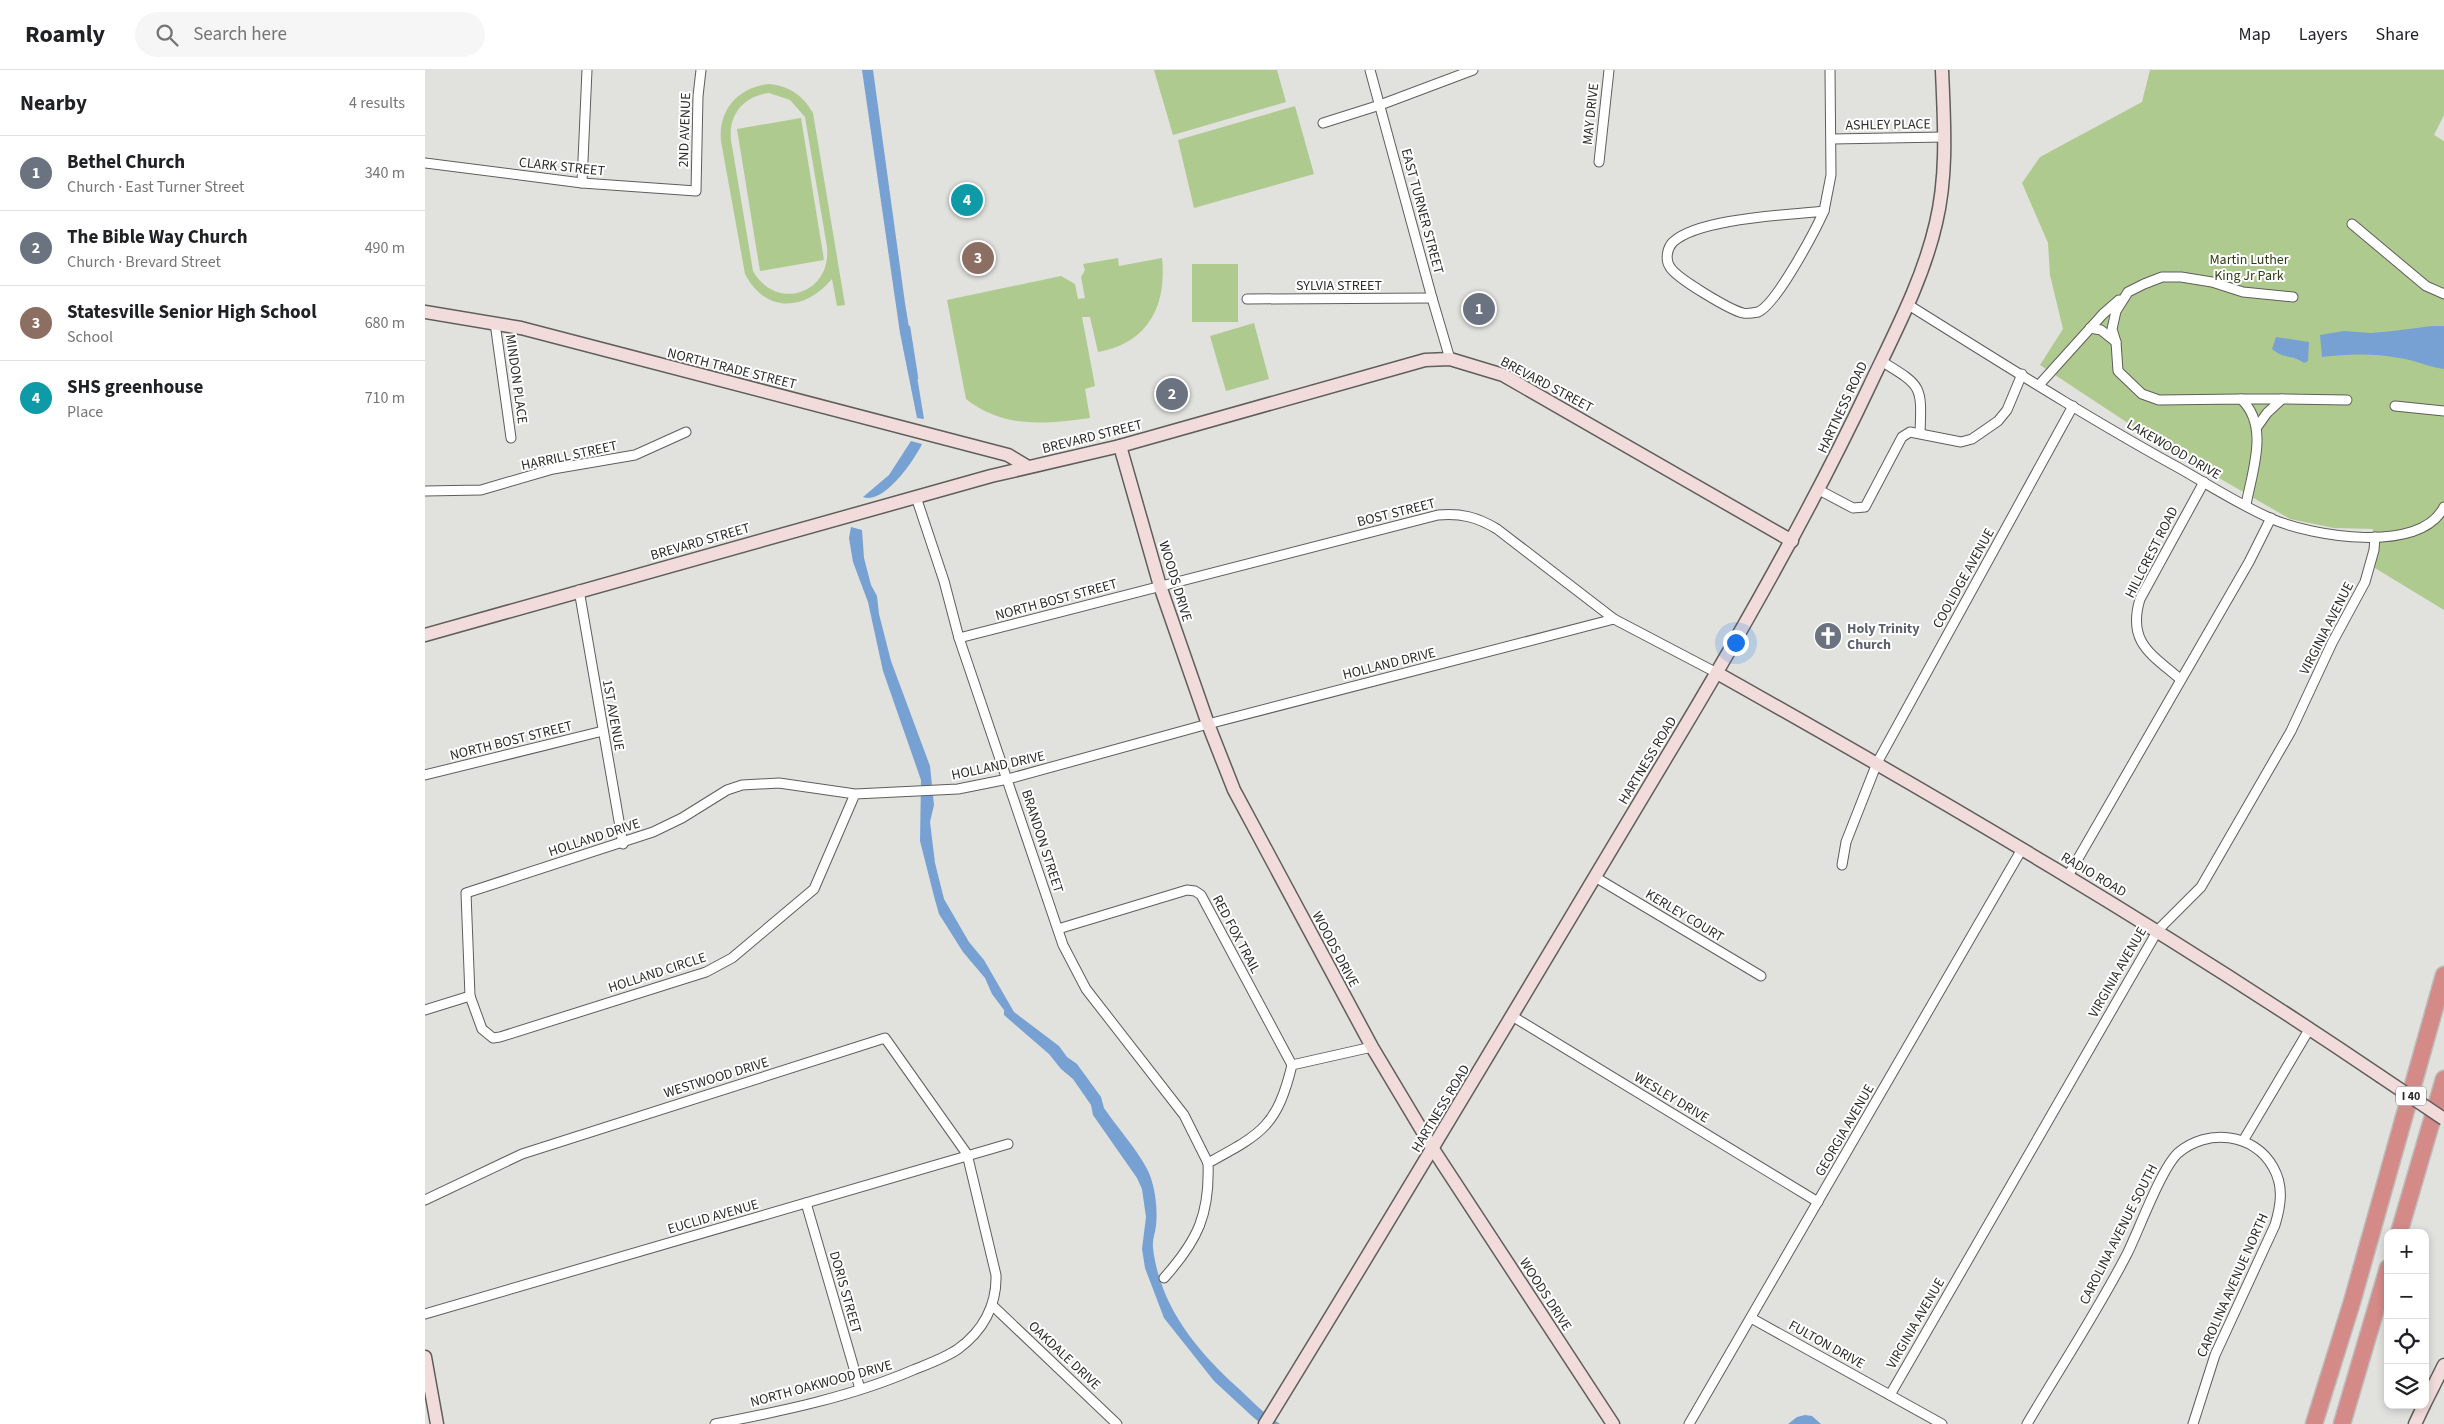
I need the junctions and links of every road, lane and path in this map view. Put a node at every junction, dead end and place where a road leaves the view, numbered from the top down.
1 (587, 70) edge
2 (701, 70) edge
3 (1370, 70) edge
4 (1473, 70) edge
5 (1609, 70) edge
6 (1830, 70) edge
7 (1943, 70) edge
8 (1380, 105) junction
9 (1323, 123) dead end
10 (1944, 137) junction
11 (1832, 139) junction
12 (1599, 162) dead end
13 (425, 163) edge
14 (582, 183) junction
15 (697, 191) joint
16 (1825, 211) junction
17 (2352, 224) dead end
18 (2128, 292) junction
19 (2444, 294) edge
20 (2293, 297) dead end
21 (1247, 298) dead end
22 (1431, 298) junction
23 (1907, 304) junction
24 (425, 312) edge
25 (495, 323) junction
26 (2090, 328) junction
27 (2116, 342) junction
28 (1450, 360) junction
29 (1881, 361) junction
30 (2022, 374) junction
31 (2039, 385) junction
32 (2241, 399) junction
33 (2282, 399) junction
34 (2347, 400) dead end
35 (2073, 406) junction
36 (2395, 406) dead end
37 (2444, 411) edge
38 (2257, 427) junction
39 (686, 432) dead end
40 (1919, 433) junction
41 (511, 438) dead end
42 (1120, 446) junction
43 (1028, 467) junction
44 (2204, 482) junction
45 (1819, 490) junction
46 (425, 491) edge
47 (916, 497) junction
48 (2246, 505) junction
49 (2444, 507) edge
50 (2271, 518) junction
51 (2375, 537) junction
52 (1792, 541) junction
53 (1160, 586) junction
54 (579, 590) junction
55 (1614, 619) junction
56 (425, 635) edge
57 (959, 638) junction
58 (1717, 673) junction
59 (2180, 680) junction
60 (1208, 724) junction
61 (603, 731) junction
62 (1877, 763) junction
63 (425, 775) edge
64 (1008, 779) junction
65 (855, 794) junction
66 (623, 844) junction
67 (2022, 849) junction
68 (1842, 865) dead end
69 (2068, 876) junction
70 (1595, 877) junction
71 (1058, 929) junction
72 (2158, 930) junction
73 (2444, 975) edge
74 (1761, 976) dead end
75 (471, 996) junction
76 (425, 1010) edge
77 (1512, 1016) junction
78 (2310, 1028) junction
79 (1372, 1046) junction
80 (1291, 1065) junction
81 (2444, 1079) edge
82 (2444, 1118) edge
83 (2243, 1141) junction
84 (1008, 1144) dead end
85 (1433, 1149) junction
86 (967, 1154) junction
87 (1208, 1162) junction
88 (425, 1200) edge
89 (1818, 1202) junction
90 (806, 1203) junction
91 (2400, 1229) edge
92 (2386, 1274) edge
93 (1164, 1278) dead end
94 (993, 1306) junction
95 (425, 1314) edge
96 (1751, 1318) junction
97 (425, 1357) edge
98 (2444, 1365) edge
99 (860, 1389) junction
100 (1890, 1395) junction
101 (2429, 1396) edge
102 (2422, 1409) edge
103 (2343, 1420) edge
104 (1112, 1422) edge
105 (437, 1424) edge
106 (715, 1424) edge
107 (1265, 1424) edge
108 (1613, 1424) edge
109 (1689, 1424) edge
110 (1942, 1424) edge
111 (2027, 1424) edge
112 (2193, 1424) edge
113 (2314, 1424) edge
114 (2415, 1424) edge

1 - 14 street
2 - 15 street, 2ND AVENUE
3 - 8 street, EAST TURNER STREET
4 - 8 street
5 - 12 street, MAY DRIVE
6 - 11 street
7 - 10 street, HARTNESS ROAD
8 - 9 street
8 - 22 street, EAST TURNER STREET
10 - 11 street, ASHLEY PLACE
10 - 23 street, HARTNESS ROAD
11 - 16 street
13 - 14 street, CLARK STREET
14 - 15 street, CLARK STREET
16 - 16 street
17 - 19 street
18 - 20 street
18 - 26 street
18 - 27 street
21 - 22 street, SYLVIA STREET
22 - 28 street, EAST TURNER STREET
23 - 29 street, HARTNESS ROAD
23 - 30 street, LAKEWOOD DRIVE
24 - 25 street, NORTH TRADE STREET
25 - 41 street, MINDON PLACE
25 - 43 street, NORTH TRADE STREET
26 - 27 street
26 - 31 street
27 - 32 street
28 - 42 street, BREVARD STREET
28 - 52 street, BREVARD STREET
29 - 40 street
29 - 45 street, HARTNESS ROAD
30 - 31 street, LAKEWOOD DRIVE
30 - 40 street
31 - 35 street, LAKEWOOD DRIVE
32 - 33 street
32 - 38 street
33 - 34 street
33 - 38 street
35 - 44 street, LAKEWOOD DRIVE
35 - 62 street, COOLIDGE AVENUE
36 - 37 street
38 - 48 street
39 - 46 street, HARRILL STREET
40 - 45 street
42 - 43 street, BREVARD STREET
42 - 53 street, WOODS DRIVE
43 - 47 street, BREVARD STREET
44 - 48 street, LAKEWOOD DRIVE
44 - 59 street, HILLCREST ROAD
45 - 52 street, HARTNESS ROAD
47 - 54 street, BREVARD STREET
47 - 57 street, BRANDON STREET
48 - 50 street, LAKEWOOD DRIVE
49 - 51 street, LAKEWOOD DRIVE
50 - 51 street, LAKEWOOD DRIVE
50 - 59 street
51 - 72 street, VIRGINIA AVENUE
52 - 58 street, HARTNESS ROAD
53 - 55 street, BOST STREET
53 - 57 street, NORTH BOST STREET
53 - 60 street, WOODS DRIVE
54 - 56 street, BREVARD STREET
54 - 61 street, 1ST AVENUE
55 - 58 street, BOST STREET
55 - 60 street, HOLLAND DRIVE
57 - 64 street, BRANDON STREET
58 - 62 street, RADIO ROAD
58 - 70 street, HARTNESS ROAD
59 - 69 street
60 - 64 street, HOLLAND DRIVE
60 - 79 street, WOODS DRIVE
61 - 63 street, NORTH BOST STREET
61 - 66 street, 1ST AVENUE
62 - 67 street, RADIO ROAD
62 - 68 street, COOLIDGE AVENUE
64 - 65 street, HOLLAND DRIVE
64 - 71 street, BRANDON STREET
65 - 66 street, HOLLAND DRIVE
65 - 75 street, HOLLAND CIRCLE
66 - 75 street, HOLLAND DRIVE
67 - 69 street, RADIO ROAD
67 - 89 street, GEORGIA AVENUE
69 - 72 street, RADIO ROAD
70 - 74 street, KERLEY COURT
70 - 77 street, HARTNESS ROAD
71 - 80 street, RED FOX TRAIL
71 - 87 street, BRANDON STREET
72 - 78 street, RADIO ROAD
72 - 100 street, VIRGINIA AVENUE
73 - 113 highway, I 40
75 - 76 street
77 - 85 street, HARTNESS ROAD
77 - 89 street, WESLEY DRIVE
78 - 82 street, RADIO ROAD, bridge
78 - 83 street
79 - 80 street
79 - 85 street, WOODS DRIVE
80 - 87 street
81 - 91 highway, I 40
83 - 111 street, CAROLINA AVENUE SOUTH
83 - 112 street, CAROLINA AVENUE NORTH
84 - 86 street, EUCLID AVENUE
85 - 107 street, HARTNESS ROAD
85 - 108 street, WOODS DRIVE
86 - 88 street, WESTWOOD DRIVE
86 - 90 street, EUCLID AVENUE
86 - 94 street, NORTH OAKWOOD DRIVE
87 - 93 street
89 - 96 street, GEORGIA AVENUE
90 - 95 street, EUCLID AVENUE
90 - 99 street, DORIS STREET
92 - 103 highway
94 - 99 street, NORTH OAKWOOD DRIVE
94 - 104 street, OAKDALE DRIVE
96 - 100 street, FULTON DRIVE
96 - 109 street, GEORGIA AVENUE
97 - 105 street
98 - 101 street
99 - 106 street, NORTH OAKWOOD DRIVE
100 - 110 street, FULTON DRIVE
102 - 114 street

